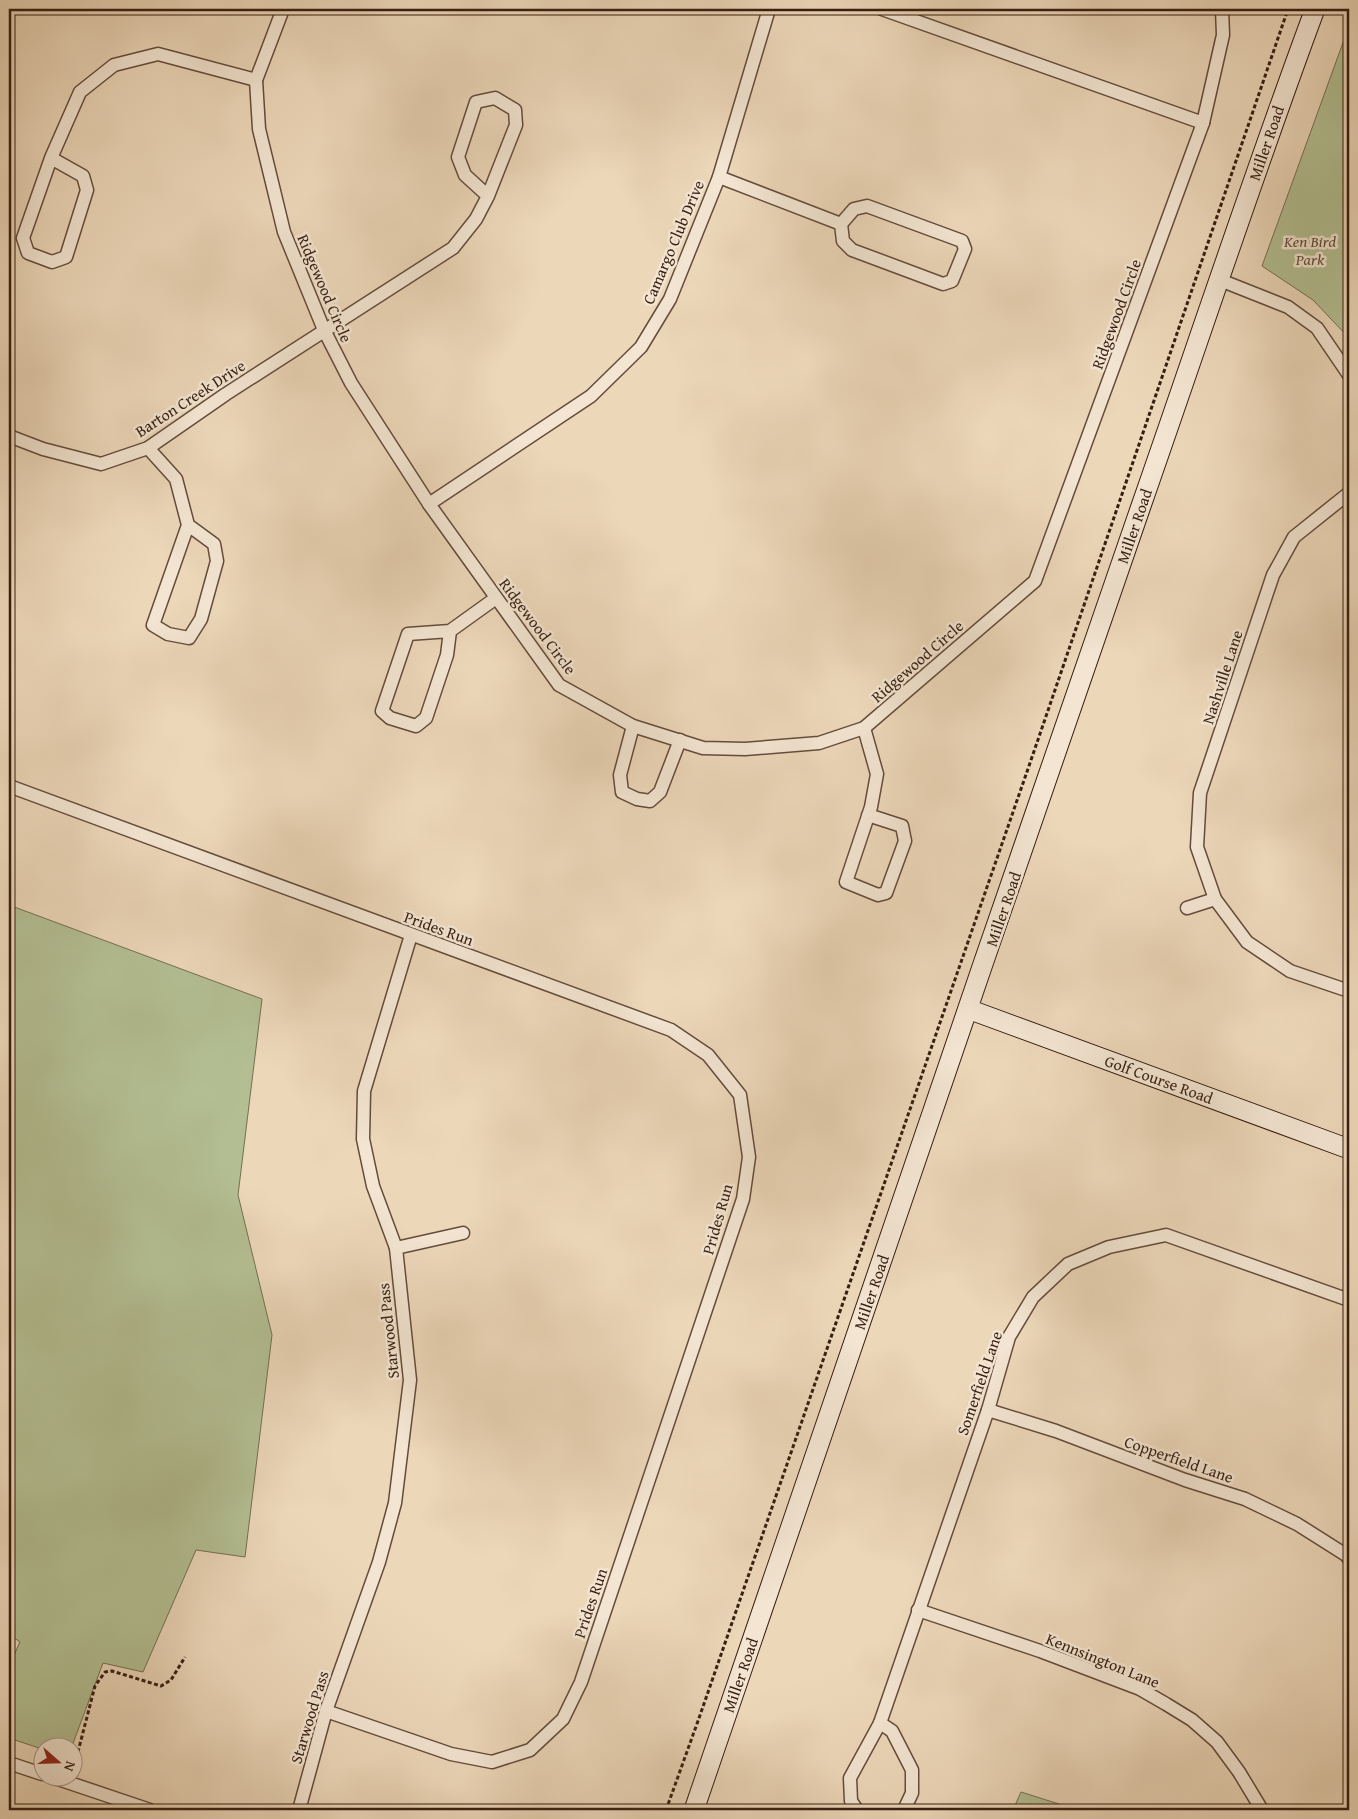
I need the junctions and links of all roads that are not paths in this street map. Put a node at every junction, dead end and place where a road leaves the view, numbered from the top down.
1 (283, 9) edge
2 (769, 9) edge
3 (882, 9) edge
4 (1222, 9) edge
5 (1315, 9) edge
6 (256, 80) junction
7 (1203, 123) junction
8 (51, 158) junction
9 (719, 177) junction
10 (488, 196) junction
11 (840, 224) junction
12 (1220, 280) junction
13 (324, 330) junction
14 (1349, 375) edge
15 (9, 436) edge
16 (148, 448) junction
17 (1349, 493) edge
18 (429, 504) junction
19 (188, 525) junction
20 (496, 598) junction
21 (450, 631) junction
22 (634, 726) junction
23 (864, 728) junction
24 (680, 740) junction
25 (9, 786) edge
26 (868, 815) junction
27 (1215, 899) junction
28 (1187, 908) dead end
29 (411, 935) junction
30 (1349, 991) edge
31 (968, 1009) junction
32 (1349, 1149) edge
33 (463, 1233) dead end
34 (396, 1248) junction
35 (1349, 1300) edge
36 (988, 1410) junction
37 (1349, 1559) edge
38 (918, 1610) junction
39 (326, 1711) junction
40 (880, 1723) junction
41 (9, 1763) edge
42 (32, 1771) edge
43 (79, 1786) edge
44 (150, 1810) edge
45 (299, 1810) edge
46 (694, 1810) edge
47 (857, 1810) edge
48 (904, 1810) edge
49 (1262, 1810) edge

1 - 6 street, Ridgewood Circle
2 - 9 street, Camargo Club Drive
3 - 7 street
4 - 7 street, Ridgewood Circle
5 - 12 street, Miller Road
6 - 8 street
6 - 13 street, Ridgewood Circle
7 - 23 street, Ridgewood Circle
8 - 8 street
9 - 11 street
9 - 18 street, Camargo Club Drive
10 - 10 street, Barton Creek Drive
10 - 13 street, Barton Creek Drive
11 - 11 street
12 - 14 street
12 - 31 street, Miller Road
13 - 16 street, Barton Creek Drive
13 - 18 street, Ridgewood Circle
15 - 16 street, Barton Creek Drive
16 - 19 street
17 - 27 street, Nashville Lane
18 - 20 street, Ridgewood Circle
19 - 19 street
20 - 21 street
20 - 22 street, Ridgewood Circle
21 - 21 street
22 - 24 street, Ridgewood Circle
22 - 24 street
23 - 24 street, Ridgewood Circle
23 - 26 street
25 - 29 street, Prides Run
26 - 26 street
27 - 28 street
27 - 30 street, Nashville Lane
29 - 34 street, Starwood Pass
29 - 39 street, Prides Run
31 - 32 street, Golf Course Road
31 - 46 street, Miller Road
33 - 34 street
34 - 39 street, Starwood Pass
35 - 36 street, Somerfield Lane
36 - 37 street, Copperfield Lane
36 - 38 street, Somerfield Lane
38 - 40 street, Somerfield Lane
38 - 49 street, Kennsington Lane
39 - 45 street, Starwood Pass
40 - 47 street, Somerfield Lane
40 - 48 street
41 - 42 street
43 - 44 street

